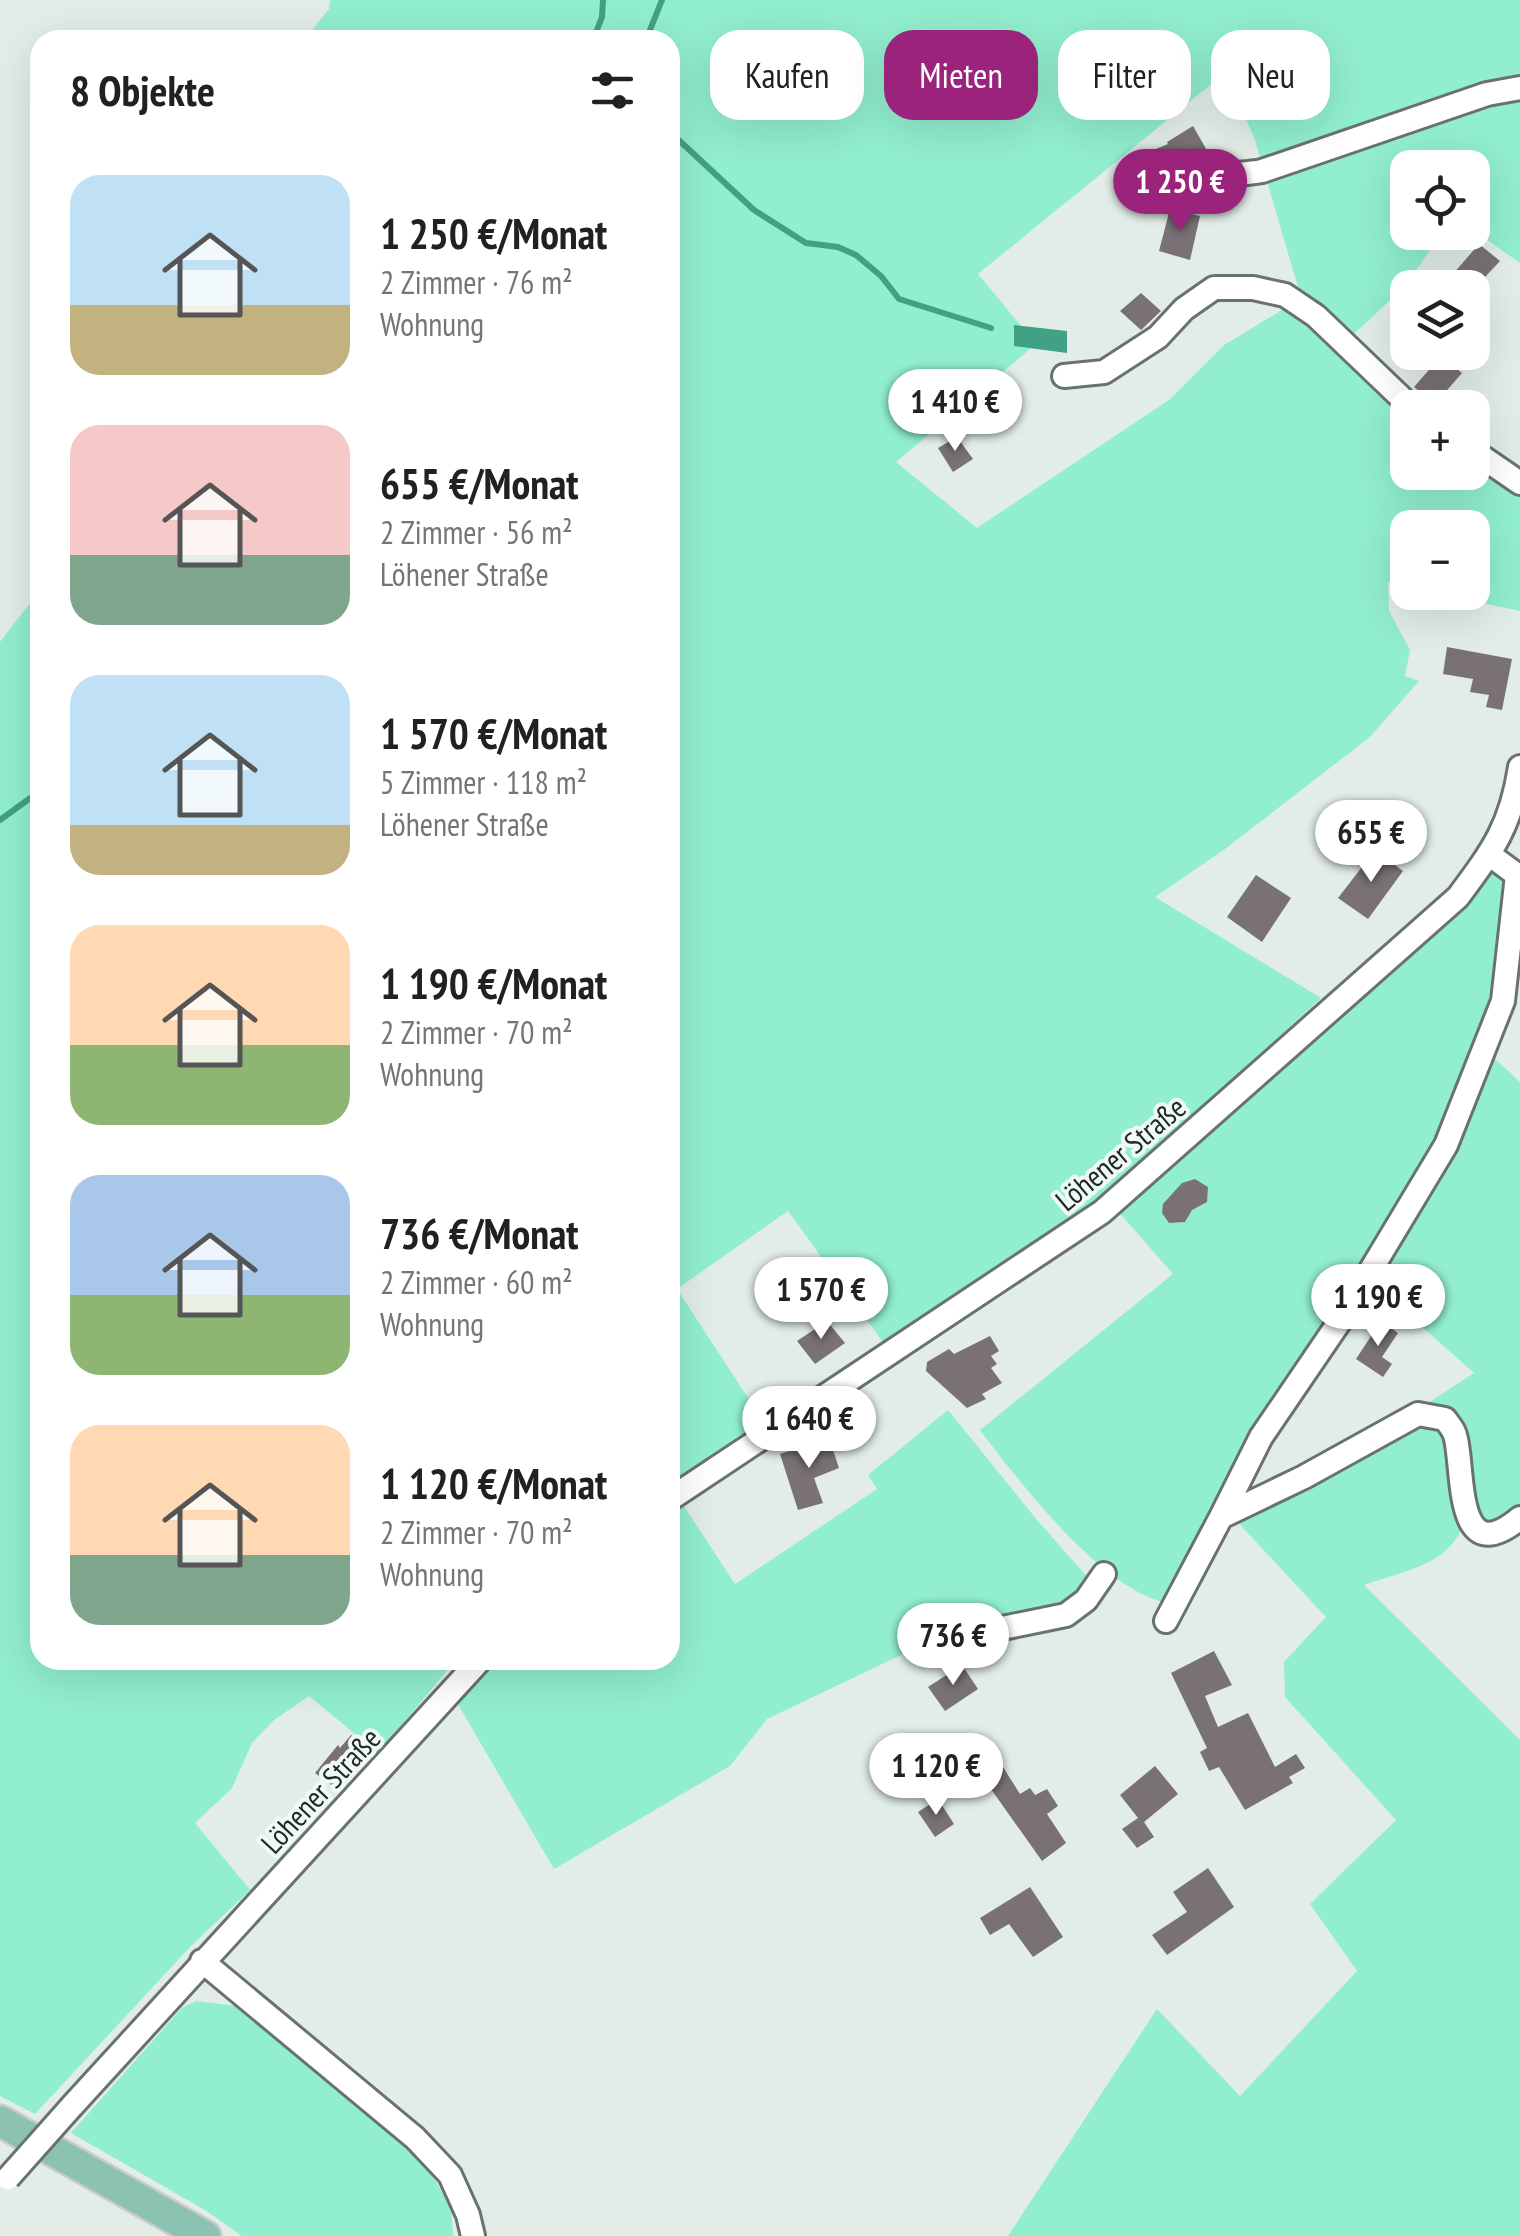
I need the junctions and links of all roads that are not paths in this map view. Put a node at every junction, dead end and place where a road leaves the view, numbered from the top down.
1 (1520, 88) edge
2 (1203, 181) dead end
3 (1064, 376) dead end
4 (1393, 390) edge
5 (1490, 462) edge
6 (1520, 483) edge
7 (1520, 766) edge
8 (1490, 855) junction
9 (1518, 876) edge
10 (680, 1492) edge
11 (1221, 1517) junction
12 (1520, 1518) edge
13 (1104, 1574) dead end
14 (1166, 1621) dead end
15 (950, 1652) dead end
16 (471, 1670) edge
17 (202, 1961) junction
18 (0, 2121) edge
19 (4, 2182) edge
20 (205, 2236) edge
21 (474, 2236) edge

1 - 2 street
3 - 4 street
5 - 6 street
7 - 8 street, Löhener Straße
8 - 9 street
8 - 10 street, Löhener Straße
9 - 11 street
11 - 12 street
11 - 14 street
13 - 15 street
16 - 17 street, Löhener Straße
17 - 19 street, Löhener Straße, bridge
17 - 21 street
18 - 20 main road

